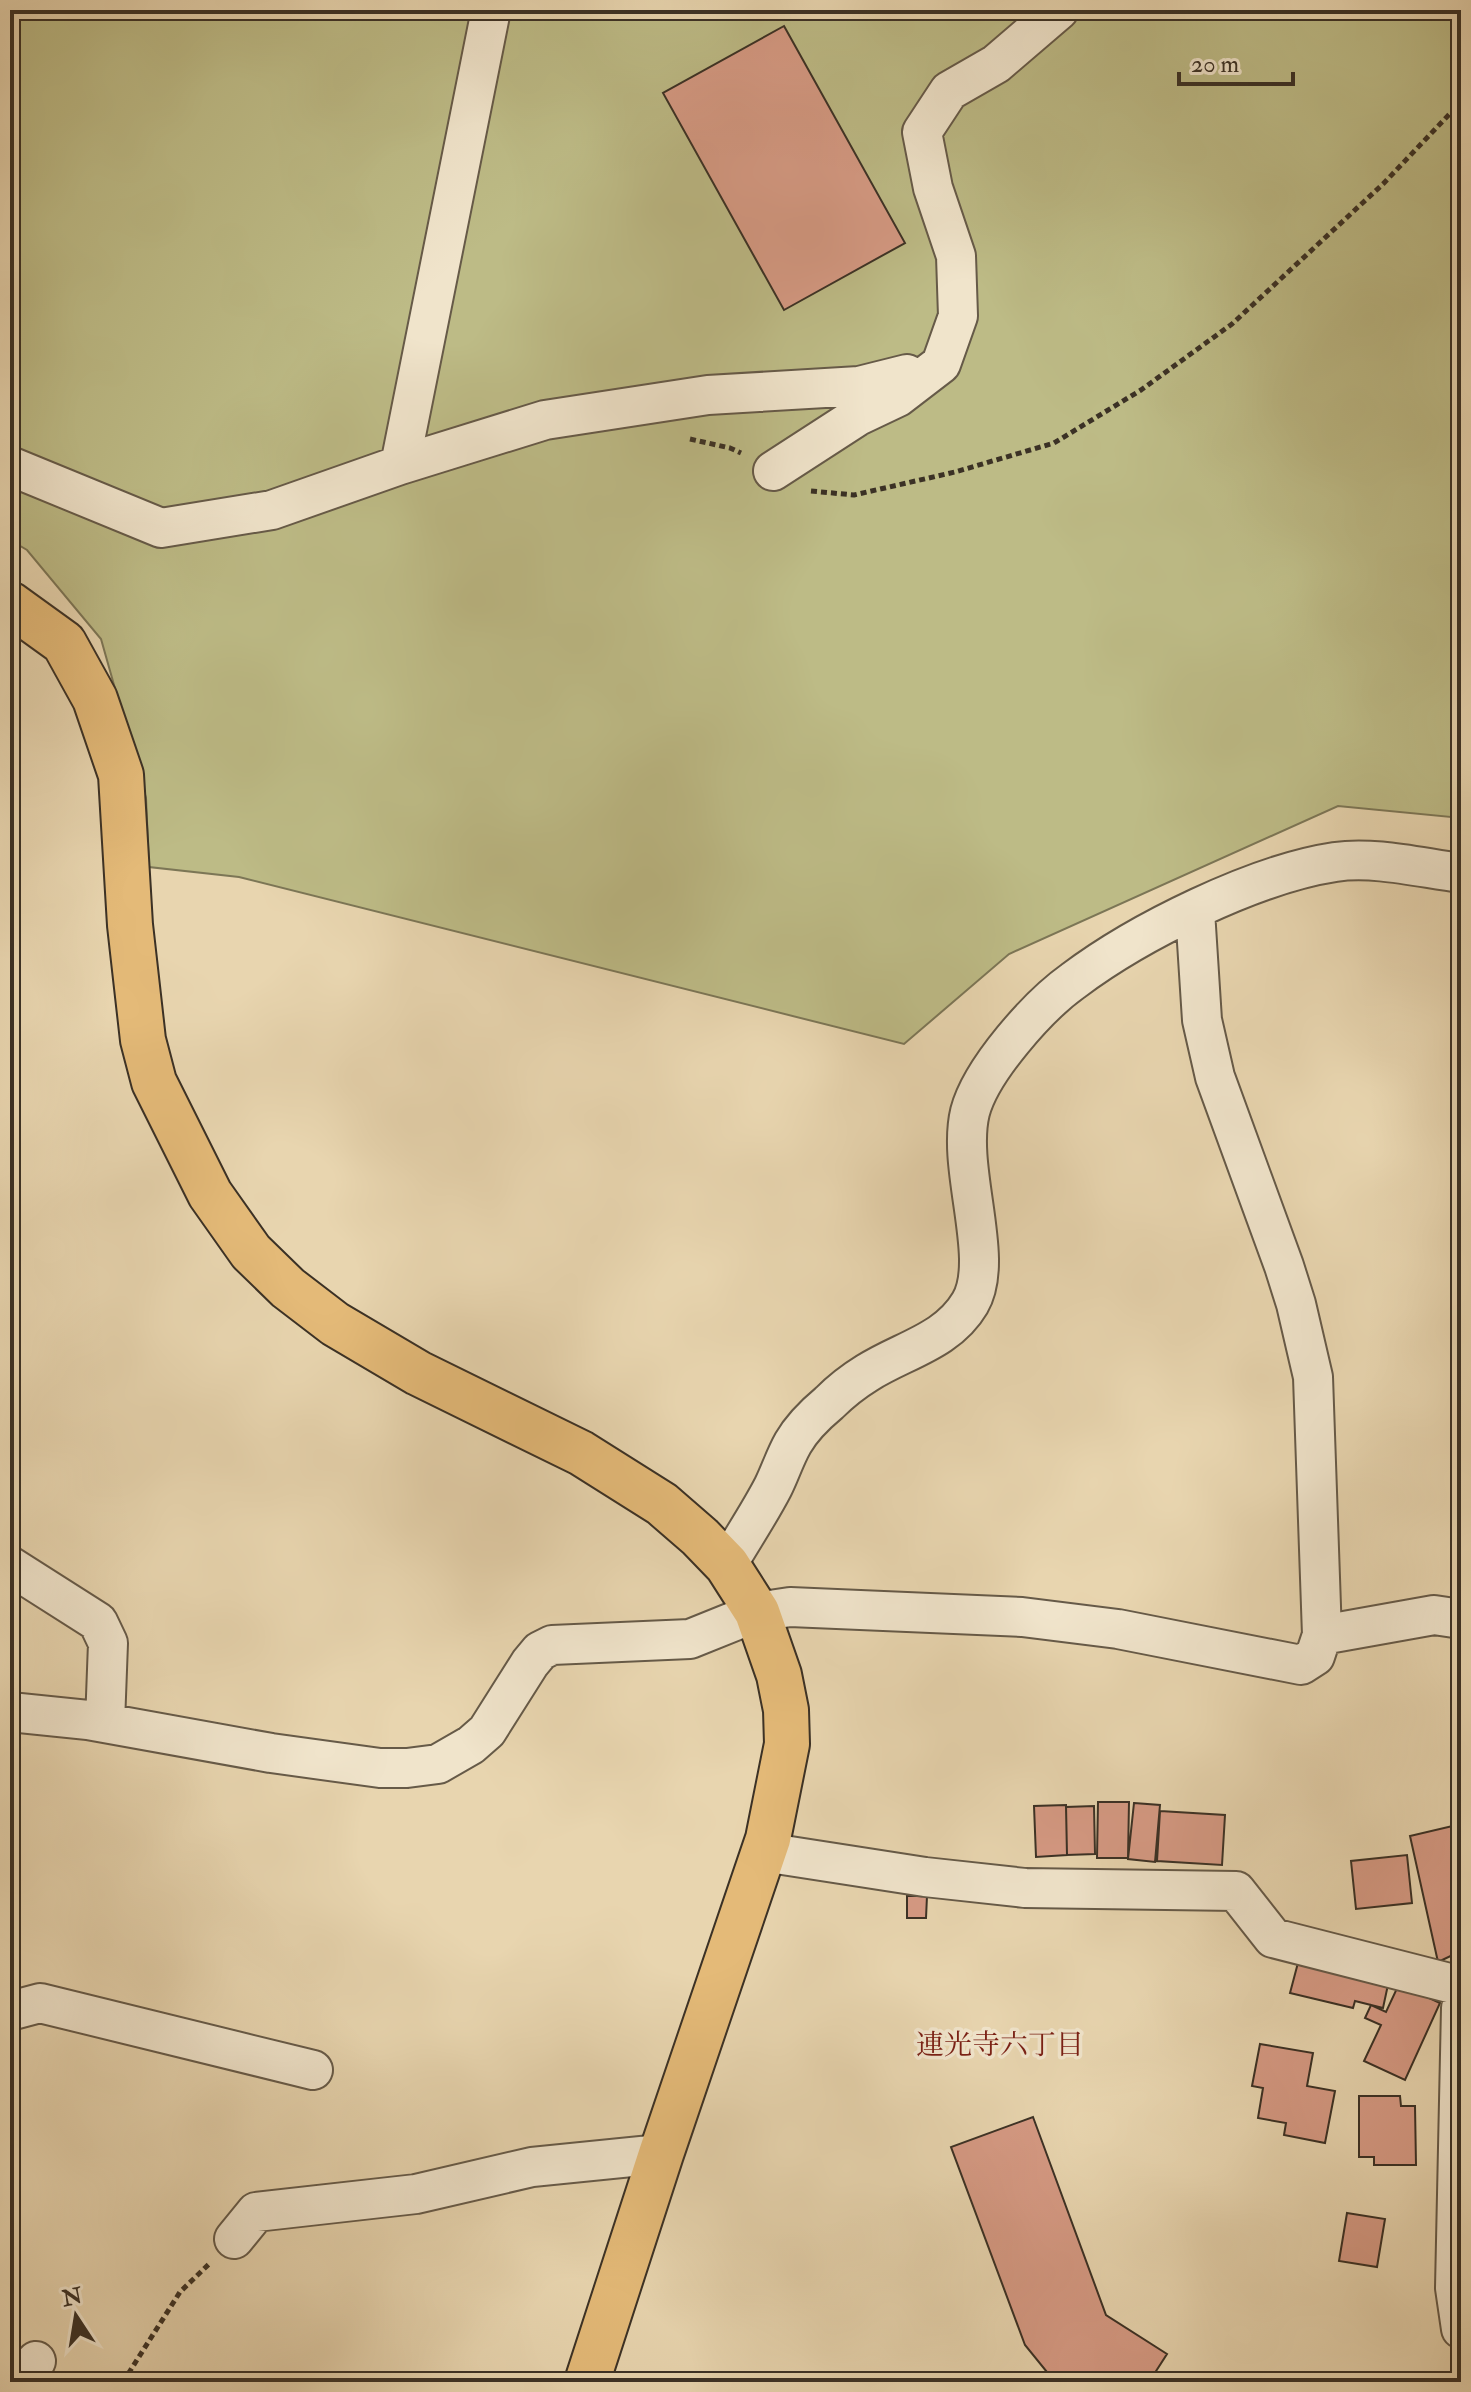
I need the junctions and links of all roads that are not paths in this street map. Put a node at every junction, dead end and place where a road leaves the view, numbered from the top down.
1 (491, 10) edge
2 (1059, 10) edge
3 (935, 367) junction
4 (400, 465) junction
5 (10, 466) edge
6 (773, 471) road end
7 (10, 604) edge
8 (1461, 873) edge
9 (1195, 911) junction
10 (727, 1565) junction
11 (10, 1566) edge
12 (757, 1612) junction
13 (1461, 1619) edge
14 (1322, 1635) junction
15 (10, 1712) edge
16 (105, 1723) junction
17 (764, 1852) junction
18 (1461, 1986) edge
19 (1461, 2008) edge
20 (10, 2011) edge
21 (313, 2070) dead end
22 (661, 2154) junction
23 (234, 2239) road end
24 (1461, 2329) edge
25 (587, 2382) edge

1 - 4 street
2 - 3 street
3 - 4 street
3 - 6 street
4 - 5 street
7 - 10 main road
8 - 9 street
9 - 10 street
9 - 14 street
10 - 12 main road
11 - 16 street
12 - 14 street
12 - 16 street
12 - 17 main road
13 - 14 street
15 - 16 street
17 - 18 street
17 - 22 main road
19 - 24 street
20 - 21 street
22 - 23 street
22 - 25 main road

